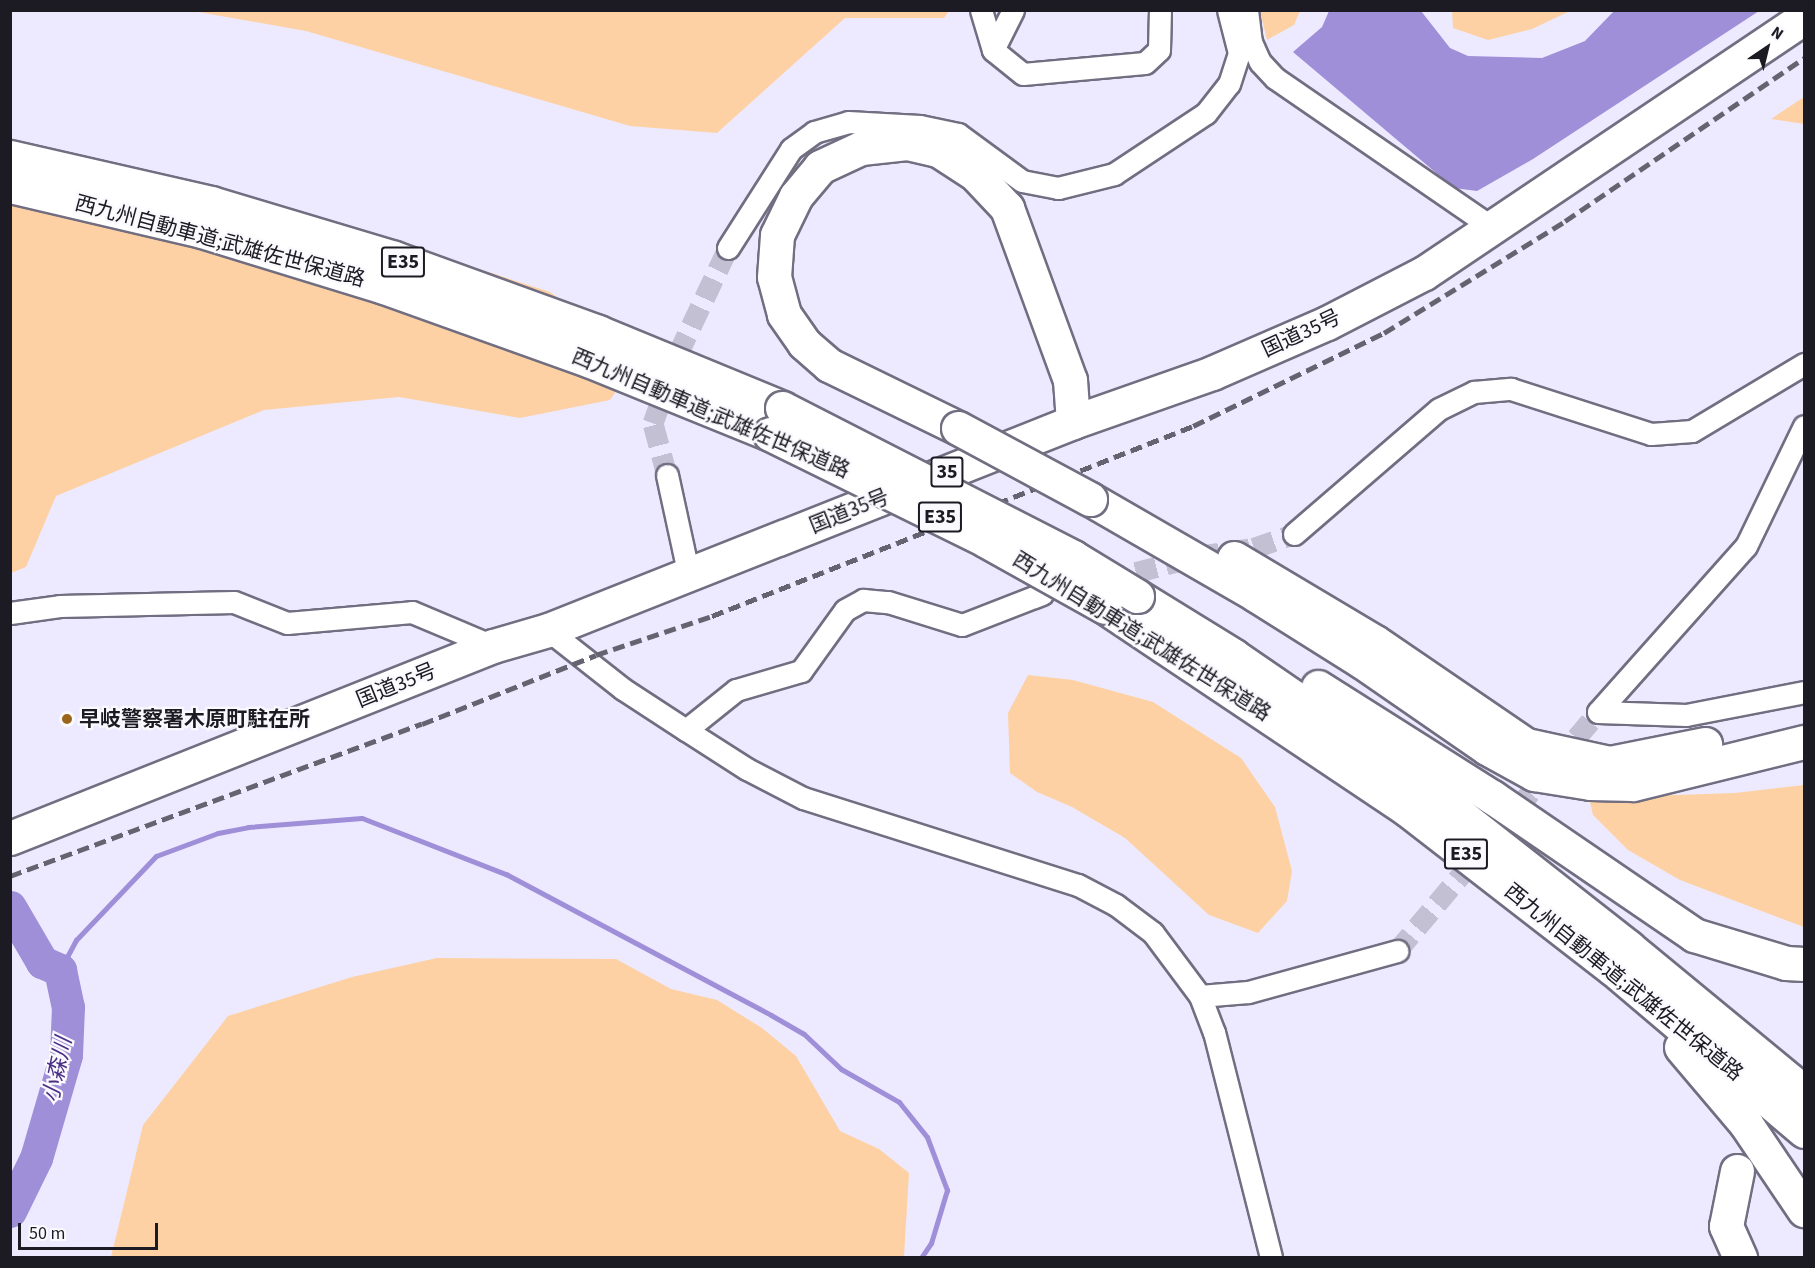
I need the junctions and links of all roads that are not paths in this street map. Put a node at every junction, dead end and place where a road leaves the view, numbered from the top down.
1 (981, 10) edge
2 (1013, 10) edge
3 (1160, 10) edge
4 (1228, 10) edge
5 (1247, 10) edge
6 (1804, 18) edge
7 (993, 50) junction
8 (10, 157) edge
9 (10, 186) edge
10 (1493, 228) junction
11 (728, 248) tunnel mouth
12 (1804, 364) edge
13 (776, 421) junction
14 (1073, 422) junction
15 (1804, 426) edge
16 (667, 475) tunnel mouth
17 (1094, 492) junction
18 (1294, 534) tunnel mouth
19 (689, 576) junction
20 (1042, 594) dead end
21 (1137, 596) junction
22 (10, 613) edge
23 (548, 630) junction
24 (493, 646) junction
25 (1804, 692) edge
26 (1804, 725) edge
27 (686, 730) junction
28 (1804, 742) edge
29 (24, 833) edge
30 (1492, 873) junction
31 (1397, 951) tunnel mouth
32 (1804, 964) edge
33 (1200, 996) junction
34 (1804, 1092) edge
35 (1804, 1131) edge
36 (1737, 1171) dead end
37 (1804, 1210) edge
38 (1271, 1257) edge
39 (1740, 1257) edge

1 - 7 street
2 - 7 street
3 - 7 street
4 - 11 street
5 - 10 street
6 - 10 highway, 国道35号 / 35
8 - 13 highway, 西九州自動車道;武雄佐世保道路 / E35
9 - 13 highway, 西九州自動車道;武雄佐世保道路 / E35
10 - 14 highway, 国道35号 / 35
12 - 18 street
13 - 21 highway, 西九州自動車道;武雄佐世保道路 / E35, bridge
13 - 30 highway, 西九州自動車道;武雄佐世保道路 / E35, bridge
14 - 17 highway, bridge
14 - 19 highway, 国道35号 / 35
15 - 25 street
16 - 19 street
17 - 26 highway
17 - 28 highway
19 - 23 highway, 国道35号 / 35
20 - 27 street
21 - 32 highway
21 - 34 highway, 西九州自動車道;武雄佐世保道路 / E35
22 - 24 street
23 - 24 highway, 国道35号 / 35
23 - 27 street
24 - 29 highway, 国道35号 / 35
27 - 33 street
30 - 35 highway, 西九州自動車道;武雄佐世保道路 / E35
30 - 37 highway
31 - 33 street
33 - 38 street
36 - 39 highway

